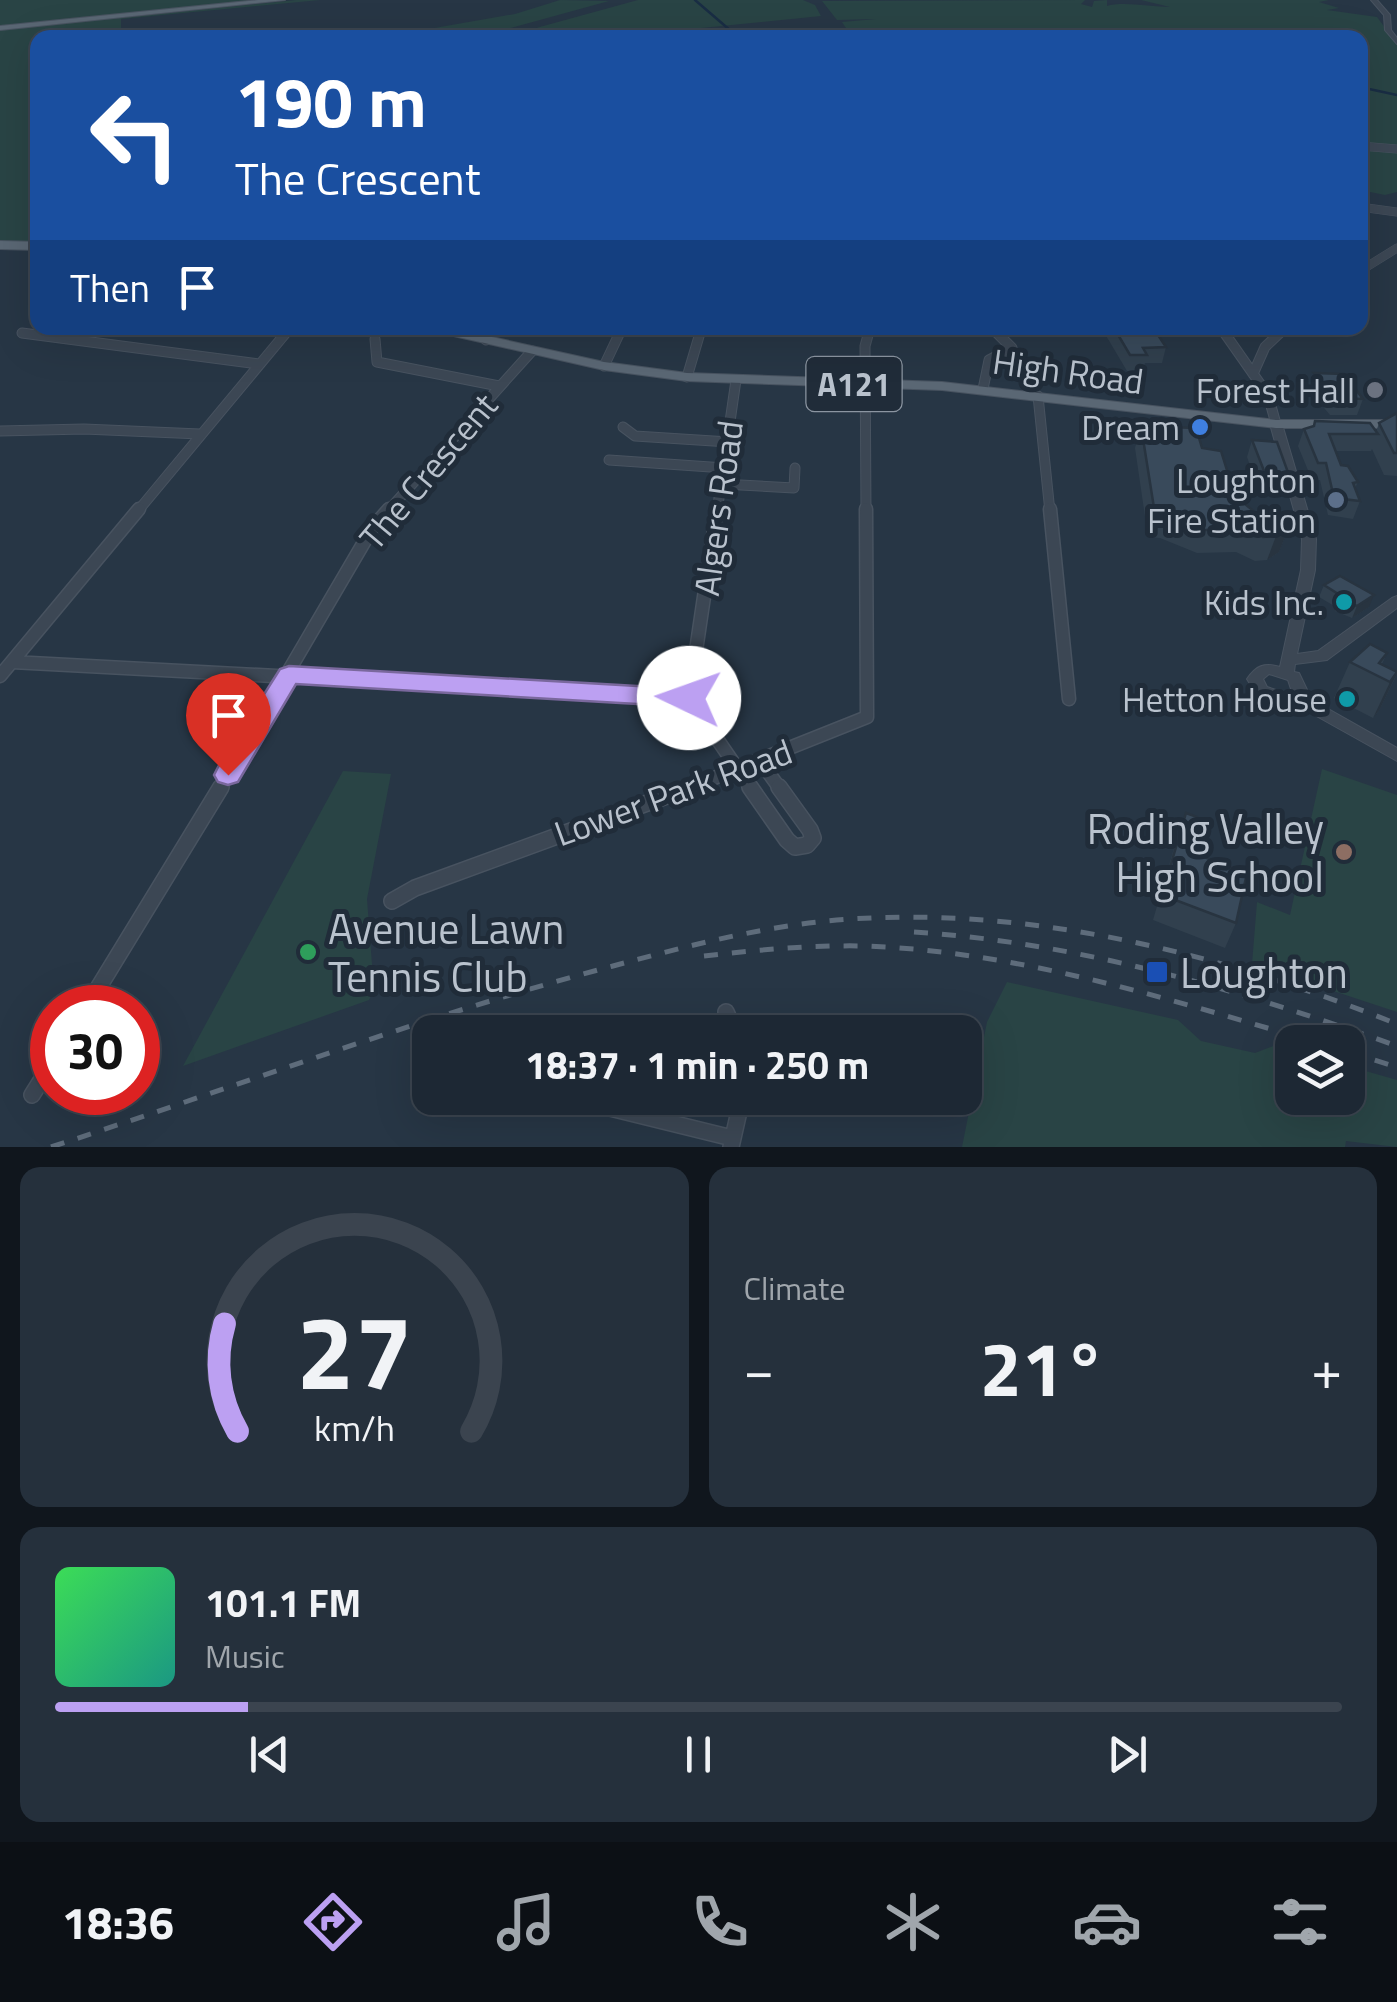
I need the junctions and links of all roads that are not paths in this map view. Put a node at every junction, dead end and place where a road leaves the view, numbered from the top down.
1 (282, 0) edge
2 (1374, 0) edge
3 (0, 28) edge
4 (1397, 42) edge
5 (1368, 147) edge
6 (1397, 149) edge
7 (1368, 208) edge
8 (1397, 212) edge
9 (0, 245) edge
10 (30, 246) edge
11 (1397, 248) edge
12 (1368, 266) edge
13 (22, 333) dead end
14 (30, 334) edge
15 (37, 335) edge
16 (284, 335) edge
17 (485, 335) edge
18 (619, 335) edge
19 (700, 335) edge
20 (868, 335) edge
21 (999, 335) edge
22 (1225, 335) edge
23 (1278, 335) edge
24 (375, 339) dead end
25 (532, 352) junction
26 (260, 364) junction
27 (604, 366) junction
28 (1254, 374) junction
29 (687, 377) junction
30 (736, 380) junction
31 (866, 384) junction
32 (500, 386) junction
33 (982, 389) junction
34 (1038, 396) junction
35 (1276, 424) junction
36 (1397, 424) edge
37 (622, 427) dead end
38 (0, 430) edge
39 (200, 434) junction
40 (729, 442) junction
41 (610, 460) dead end
42 (725, 468) junction
43 (795, 468) dead end
44 (722, 484) junction
45 (1397, 601) edge
46 (12, 662) junction
47 (1288, 666) junction
48 (289, 675) junction
49 (0, 676) edge
50 (689, 698) junction
51 (1297, 698) junction
52 (1069, 699) dead end
53 (1397, 755) edge
54 (760, 761) junction
55 (740, 769) junction
56 (392, 901) dead end
57 (100, 985) edge
58 (726, 1012) dead end
59 (727, 1015) edge
60 (634, 1115) edge
61 (738, 1115) edge
62 (732, 1143) edge

1 - 3 main road
2 - 4 street
5 - 6 street
7 - 8 street
9 - 10 main road
11 - 12 street
13 - 14 street
15 - 26 street
16 - 26 street
17 - 25 main road, High Road / A121
18 - 27 street
19 - 29 street
20 - 31 street
21 - 33 street
22 - 28 street
23 - 28 street
24 - 32 street
25 - 27 main road, High Road / A121
25 - 32 street, The Crescent
26 - 39 street
27 - 29 main road, High Road / A121
28 - 35 street
29 - 30 main road, High Road / A121
30 - 31 main road, High Road / A121
30 - 40 street, Algers Road
31 - 33 main road, High Road / A121
31 - 54 street, Lower Park Road
32 - 48 street, The Crescent
33 - 34 main road, High Road / A121
34 - 35 main road, High Road / A121
34 - 52 street
35 - 36 main road, High Road / A121
35 - 47 street
37 - 40 street
38 - 39 street
39 - 46 street
40 - 42 street, Algers Road
41 - 42 street
42 - 44 street, Algers Road
43 - 44 street
44 - 50 street, Algers Road
45 - 47 street
46 - 48 street
46 - 49 street
47 - 51 street
47 - 51 street
48 - 50 street
48 - 57 street, The Crescent
50 - 55 street
51 - 53 street
54 - 55 street, Lower Park Road
54 - 55 street
55 - 56 street, Lower Park Road
58 - 59 street
60 - 62 street
61 - 62 street

